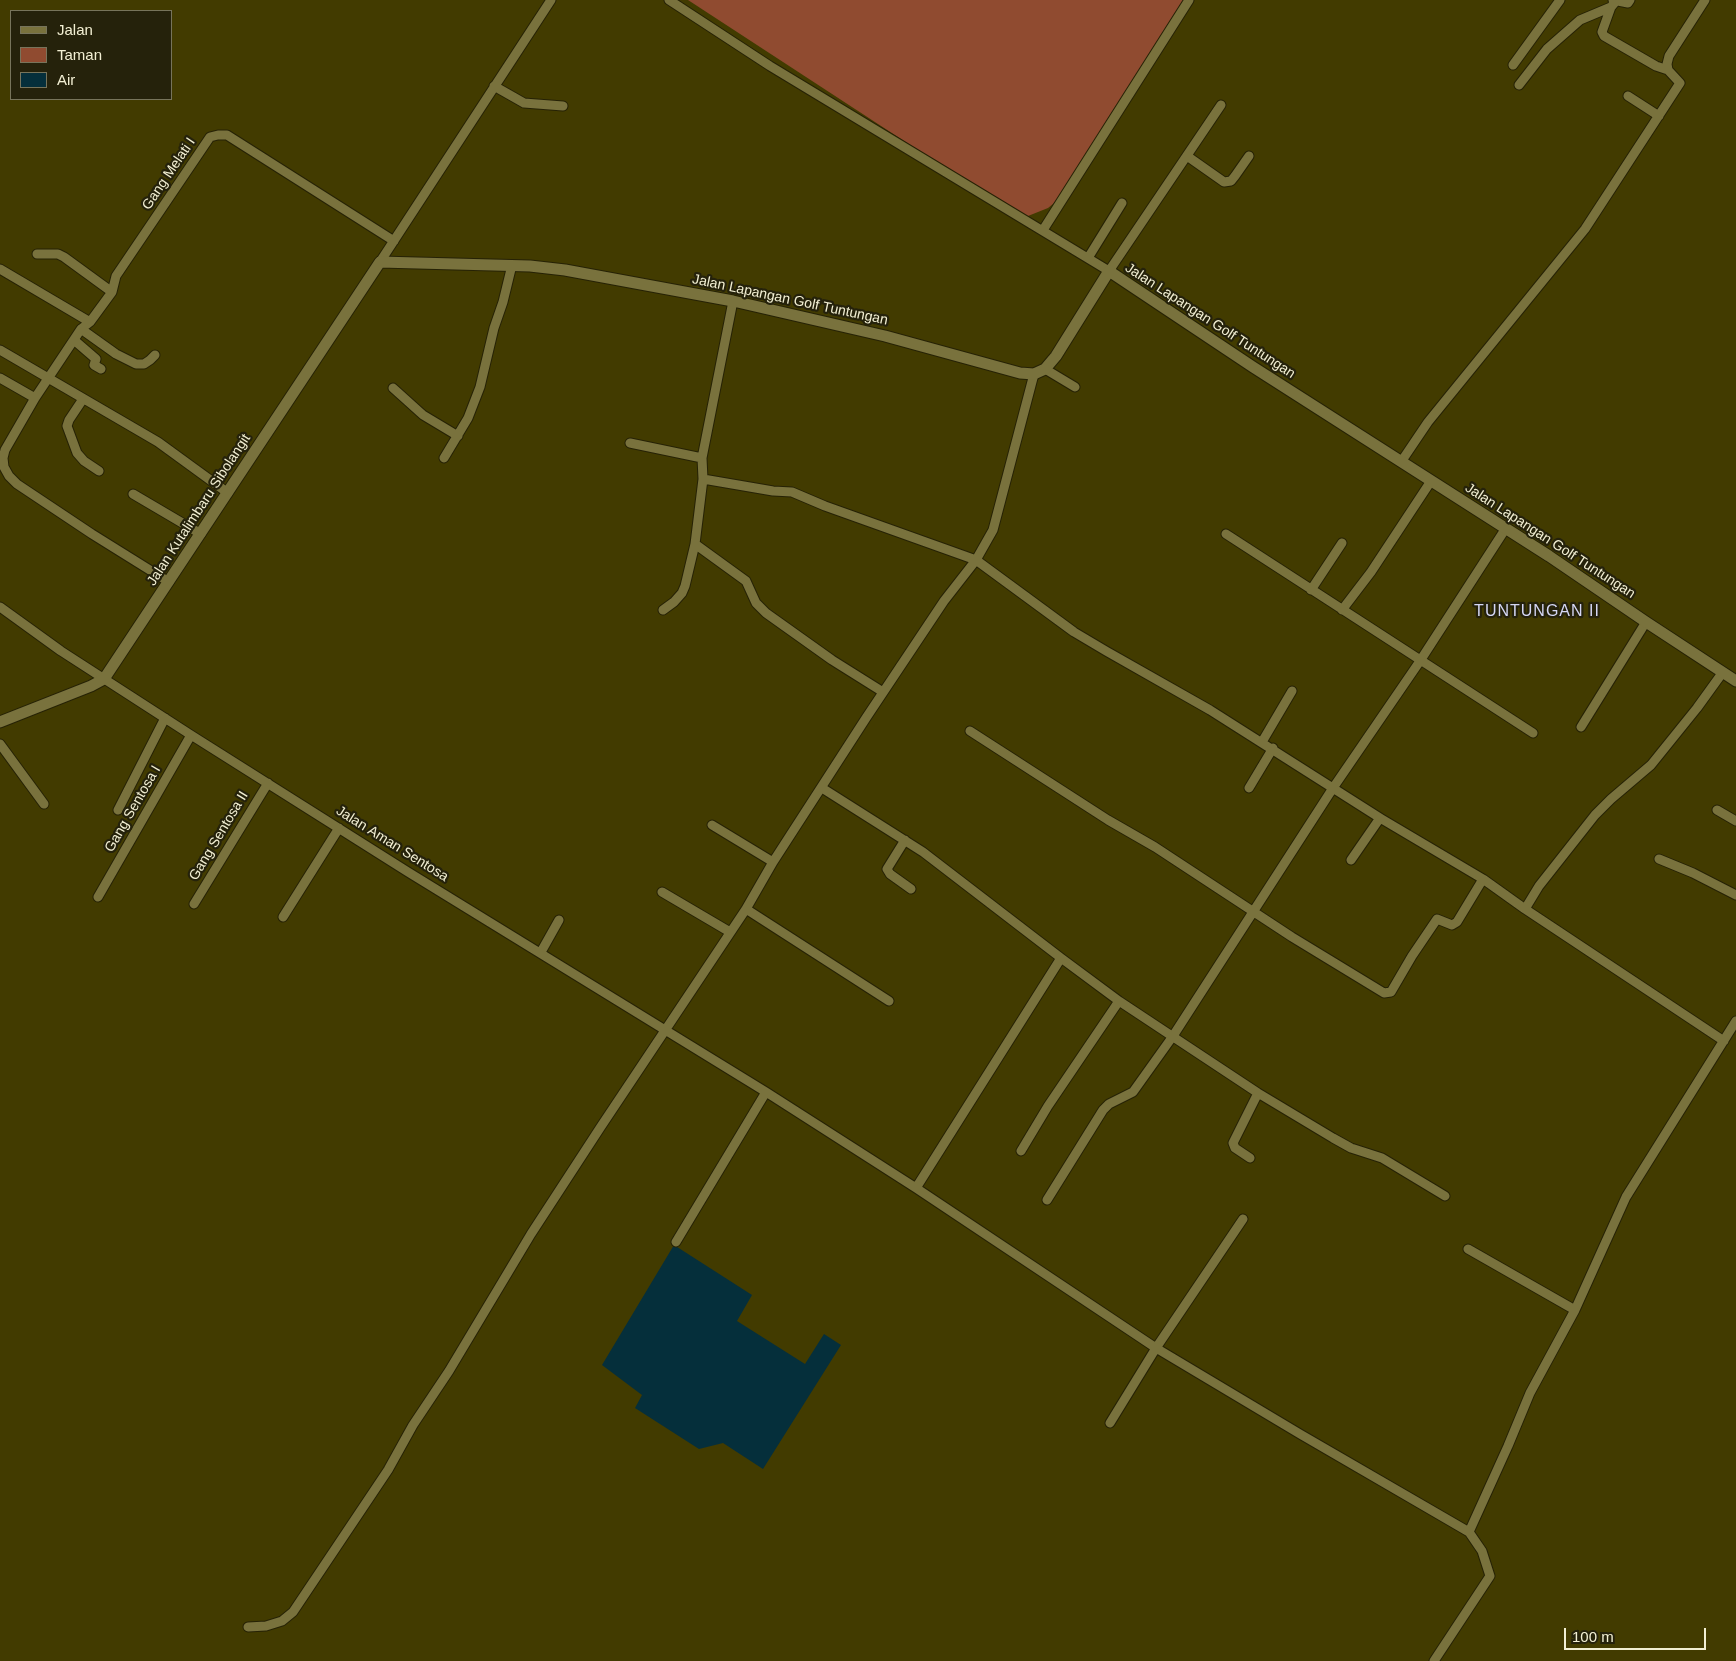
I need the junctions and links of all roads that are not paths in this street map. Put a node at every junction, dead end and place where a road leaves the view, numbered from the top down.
1 (551, 0) edge
2 (669, 0) edge
3 (1190, 0) edge
4 (1560, 0) edge
5 (1630, 0) edge
6 (1705, 0) edge
7 (1613, 3) edge
8 (1513, 65) dead end
9 (1668, 70) junction
10 (1519, 85) dead end
11 (494, 86) junction
12 (1628, 96) dead end
13 (1221, 105) dead end
14 (563, 106) dead end
15 (1659, 116) junction
16 (1187, 156) junction
17 (1249, 156) dead end
18 (1122, 203) dead end
19 (1043, 230) junction
20 (394, 241) junction
21 (37, 254) dead end
22 (1088, 258) junction
23 (380, 262) junction
24 (512, 265) junction
25 (0, 269) edge
26 (1109, 271) junction
27 (112, 292) junction
28 (733, 301) junction
29 (90, 322) junction
30 (81, 330) junction
31 (74, 340) junction
32 (0, 350) edge
33 (155, 354) dead end
34 (101, 369) dead end
35 (1039, 372) junction
36 (0, 378) edge
37 (48, 380) junction
38 (1075, 387) dead end
39 (393, 388) dead end
40 (36, 398) junction
41 (83, 399) junction
42 (458, 436) junction
43 (630, 444) dead end
44 (2, 458) edge
45 (444, 458) dead end
46 (702, 458) junction
47 (1401, 462) junction
48 (99, 471) dead end
49 (703, 479) junction
50 (1431, 481) junction
51 (228, 493) junction
52 (132, 494) dead end
53 (1506, 528) junction
54 (201, 534) junction
55 (1226, 534) dead end
56 (1342, 543) dead end
57 (695, 544) junction
58 (976, 560) junction
59 (169, 582) junction
60 (1311, 590) junction
61 (0, 607) edge
62 (663, 610) dead end
63 (1342, 610) junction
64 (1646, 622) junction
65 (1420, 661) junction
66 (1723, 672) junction
67 (104, 680) junction
68 (1736, 681) edge
69 (1292, 691) dead end
70 (883, 692) junction
71 (165, 718) junction
72 (0, 722) edge
73 (1581, 727) dead end
74 (970, 731) dead end
75 (1533, 733) dead end
76 (191, 735) junction
77 (1262, 742) junction
78 (0, 744) edge
79 (1273, 748) junction
80 (268, 783) junction
81 (822, 788) junction
82 (1249, 788) dead end
83 (1333, 788) junction
84 (44, 804) dead end
85 (118, 810) dead end
86 (1717, 810) dead end
87 (1380, 818) junction
88 (1736, 821) edge
89 (712, 825) dead end
90 (339, 828) junction
91 (905, 840) junction
92 (1659, 859) dead end
93 (1351, 860) dead end
94 (773, 862) junction
95 (1483, 879) junction
96 (911, 889) dead end
97 (662, 892) dead end
98 (1736, 895) edge
99 (98, 897) dead end
100 (194, 904) dead end
101 (1525, 909) junction
102 (746, 910) junction
103 (1253, 911) junction
104 (283, 917) dead end
105 (559, 920) dead end
106 (730, 932) junction
107 (540, 952) junction
108 (1060, 958) junction
109 (889, 1001) dead end
110 (1119, 1001) junction
111 (1736, 1021) edge
112 (666, 1030) junction
113 (1173, 1036) junction
114 (1724, 1040) junction
115 (766, 1092) junction
116 (1258, 1092) junction
117 (1021, 1151) dead end
118 (1250, 1158) dead end
119 (916, 1188) junction
120 (1445, 1196) dead end
121 (1047, 1200) dead end
122 (1243, 1219) dead end
123 (676, 1242) dead end
124 (1468, 1249) dead end
125 (1575, 1310) junction
126 (1156, 1348) junction
127 (1110, 1423) dead end
128 (1469, 1532) junction
129 (248, 1626) dead end
130 (1434, 1661) edge

1 - 11 street
2 - 19 street
3 - 19 street
4 - 8 street
5 - 7 street
6 - 9 street
7 - 9 street
7 - 10 street
9 - 15 street
11 - 14 street
11 - 20 street
12 - 15 street
13 - 16 street
15 - 47 street
16 - 17 street
16 - 26 street
18 - 22 street
19 - 22 street
20 - 23 street
20 - 27 street, Gang Melati I
21 - 27 street
22 - 26 street
23 - 24 street, Jalan Lapangan Golf Tuntungan
23 - 51 street, Jalan Kutalimbaru Sibolangit
24 - 28 street, Jalan Lapangan Golf Tuntungan
24 - 42 street
25 - 29 street
26 - 35 street, Jalan Lapangan Golf Tuntungan
26 - 47 street, Jalan Lapangan Golf Tuntungan
27 - 29 street, Gang Melati I
28 - 35 street, Jalan Lapangan Golf Tuntungan
28 - 46 street
29 - 30 street, Gang Melati I
30 - 31 street, Gang Melati I
30 - 33 street
31 - 34 street
31 - 37 street, Gang Melati I
32 - 37 street
35 - 38 street
35 - 58 street
36 - 40 street
37 - 40 street, Gang Melati I
37 - 41 street
39 - 42 street
40 - 44 street, Gang Melati I
41 - 48 street
41 - 51 street
42 - 45 street
43 - 46 street
44 - 59 street
46 - 49 street
47 - 50 street, Jalan Lapangan Golf Tuntungan
49 - 57 street
49 - 58 street
50 - 53 street, Jalan Lapangan Golf Tuntungan
50 - 63 street
51 - 54 street, Jalan Kutalimbaru Sibolangit
52 - 54 street
53 - 64 street, Jalan Lapangan Golf Tuntungan
53 - 65 street
54 - 59 street, Jalan Kutalimbaru Sibolangit
55 - 60 street
56 - 60 street
57 - 62 street
57 - 70 street
58 - 70 street
58 - 77 street
59 - 67 street, Jalan Kutalimbaru Sibolangit
60 - 63 street
61 - 67 street, Jalan Aman Sentosa
63 - 65 street
64 - 66 street, Jalan Lapangan Golf Tuntungan
64 - 73 street
65 - 75 street
65 - 83 street
66 - 68 street, Jalan Lapangan Golf Tuntungan
66 - 101 street
67 - 71 street, Jalan Aman Sentosa
67 - 72 street
69 - 77 street
70 - 81 street
71 - 76 street, Jalan Aman Sentosa
71 - 85 street
74 - 103 street
76 - 80 street, Jalan Aman Sentosa
76 - 99 street, Gang Sentosa I
77 - 79 street
78 - 84 street
79 - 82 street
79 - 83 street
80 - 90 street, Jalan Aman Sentosa
80 - 100 street, Gang Sentosa II
81 - 91 street
81 - 94 street
83 - 87 street
83 - 103 street
86 - 88 street
87 - 93 street
87 - 95 street
89 - 94 street
90 - 104 street
90 - 107 street, Jalan Aman Sentosa
91 - 96 street
91 - 108 street
92 - 98 street
94 - 102 street
95 - 101 street
95 - 103 street
97 - 106 street
101 - 114 street
102 - 106 street
102 - 109 street
103 - 113 street
105 - 107 street
106 - 112 street
107 - 112 street, Jalan Aman Sentosa
108 - 110 street
108 - 119 street
110 - 113 street
110 - 117 street
111 - 114 street
112 - 115 street, Jalan Aman Sentosa
112 - 129 street
113 - 116 street
113 - 121 street
114 - 125 street
115 - 119 street, Jalan Aman Sentosa
115 - 123 street
116 - 118 street
116 - 120 street
119 - 126 street, Jalan Aman Sentosa
122 - 126 street
124 - 125 street
125 - 128 street
126 - 127 street
126 - 128 street, Jalan Aman Sentosa
128 - 130 street

